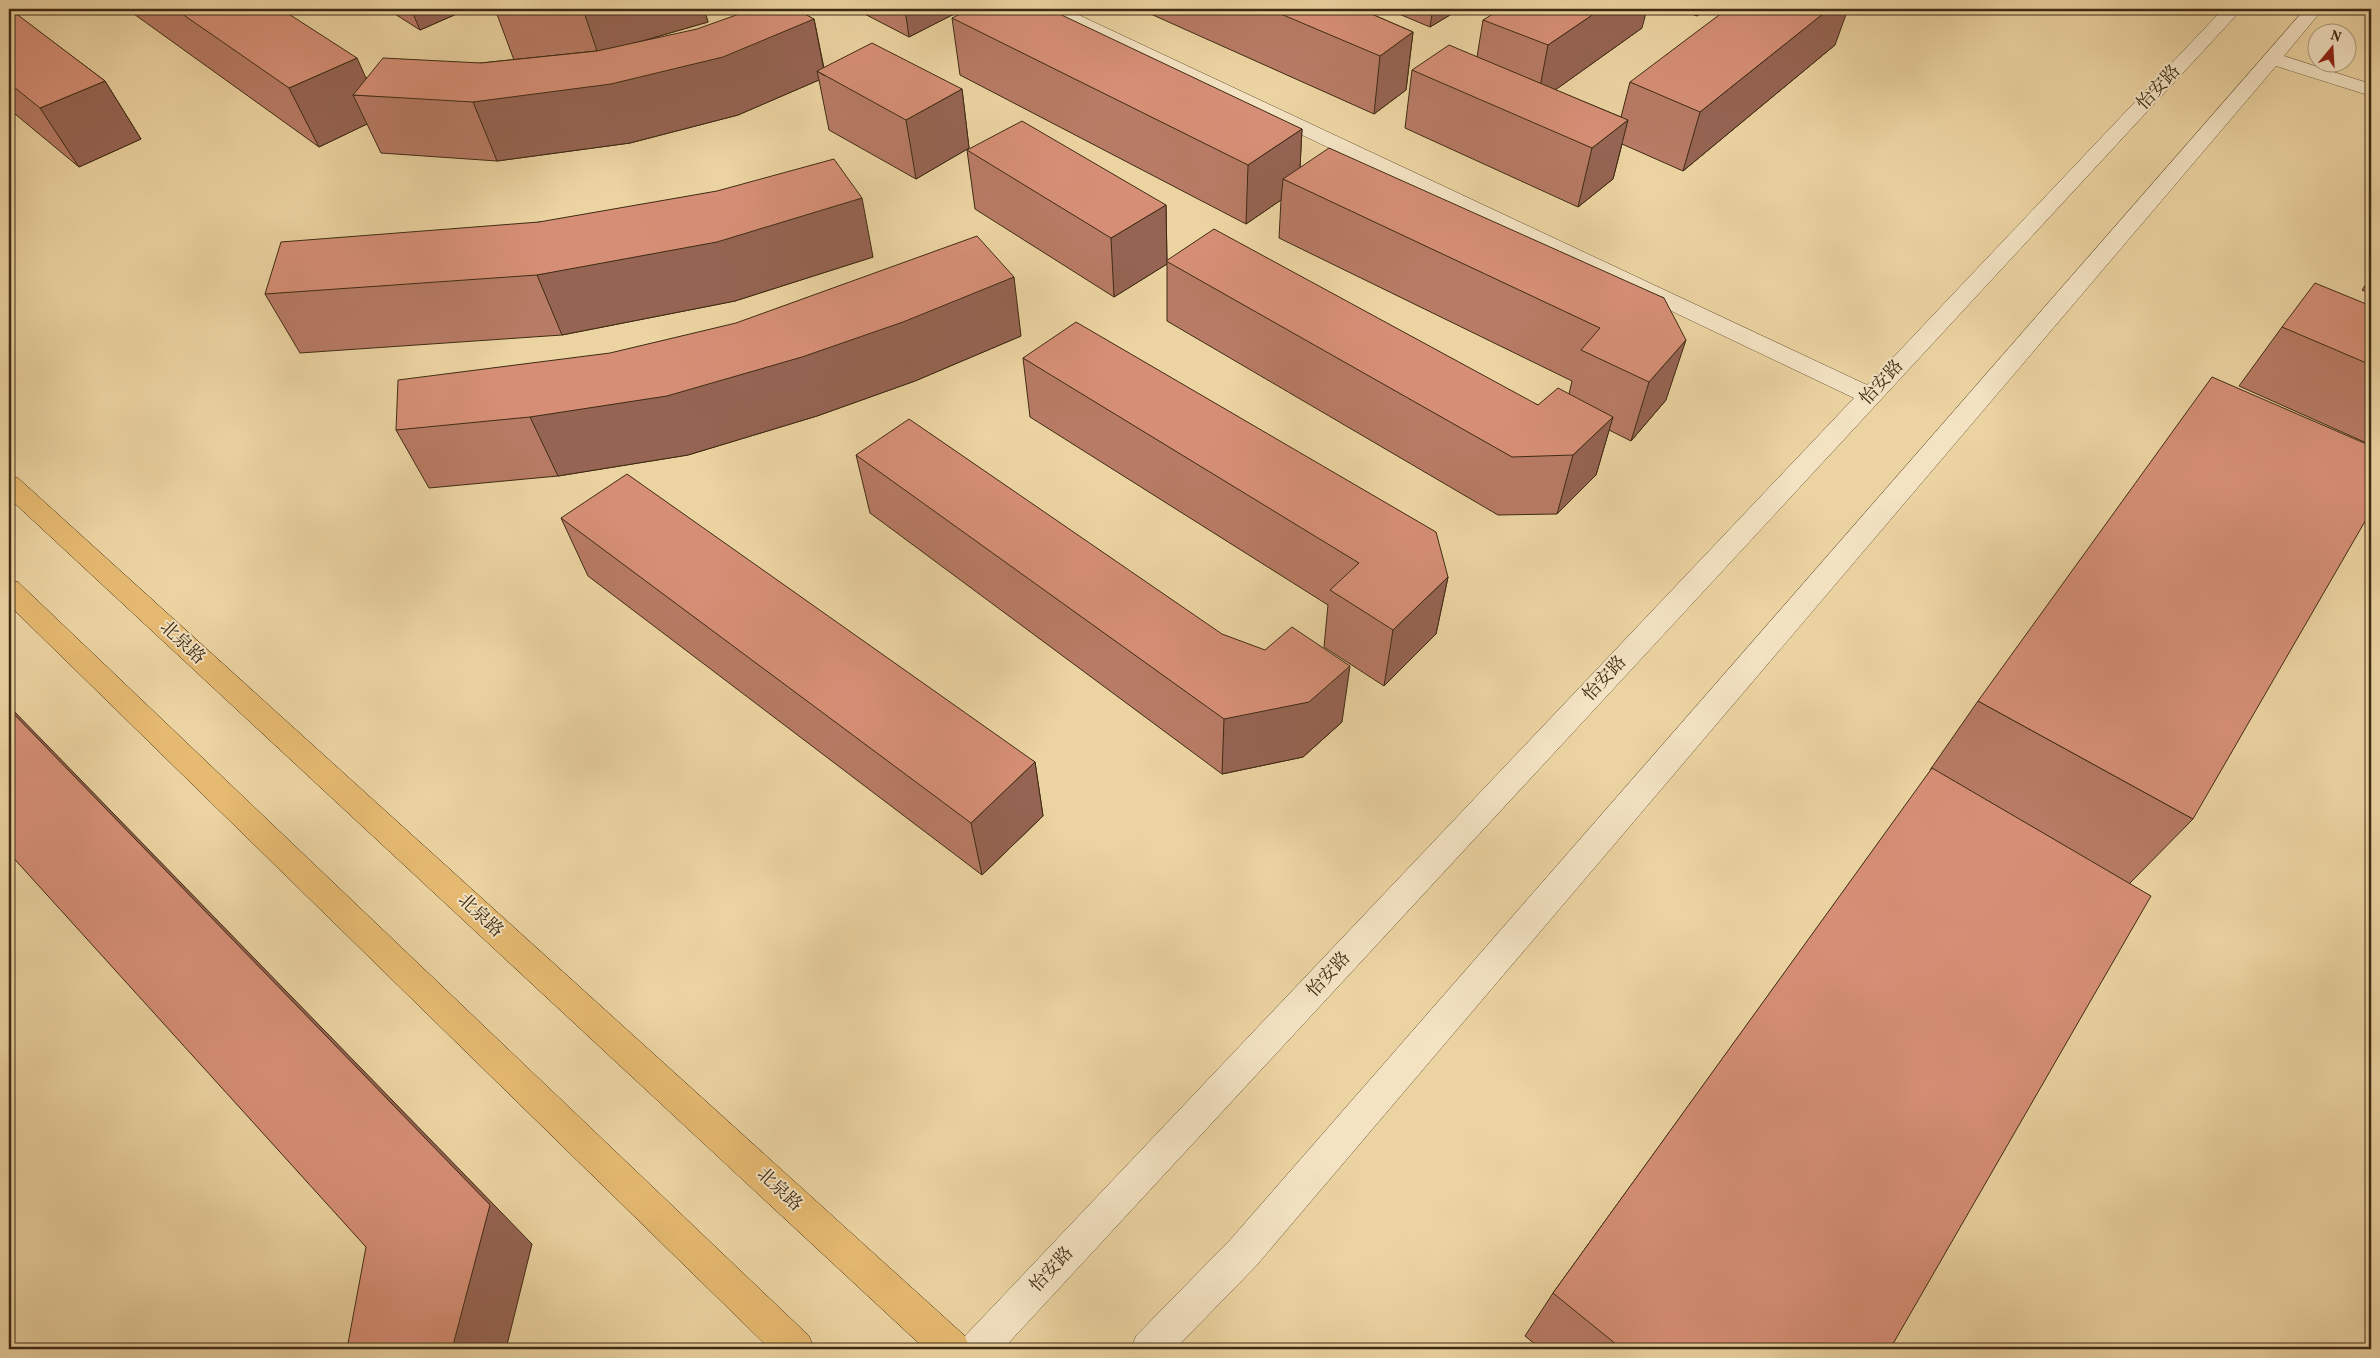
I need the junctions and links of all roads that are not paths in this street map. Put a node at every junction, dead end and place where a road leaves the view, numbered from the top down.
1 (1052, 9) edge
2 (2233, 9) edge
3 (2314, 9) edge
4 (2272, 58) junction
5 (2371, 90) edge
6 (1870, 396) junction
7 (9, 484) edge
8 (9, 589) edge
9 (796, 1349) edge
10 (952, 1349) edge
11 (978, 1349) edge
12 (1149, 1349) edge

1 - 6 street
2 - 6 street, 怡安路
3 - 4 street
4 - 5 street
4 - 12 street
6 - 11 street, 怡安路
7 - 10 main road, 北泉路
8 - 9 main road

